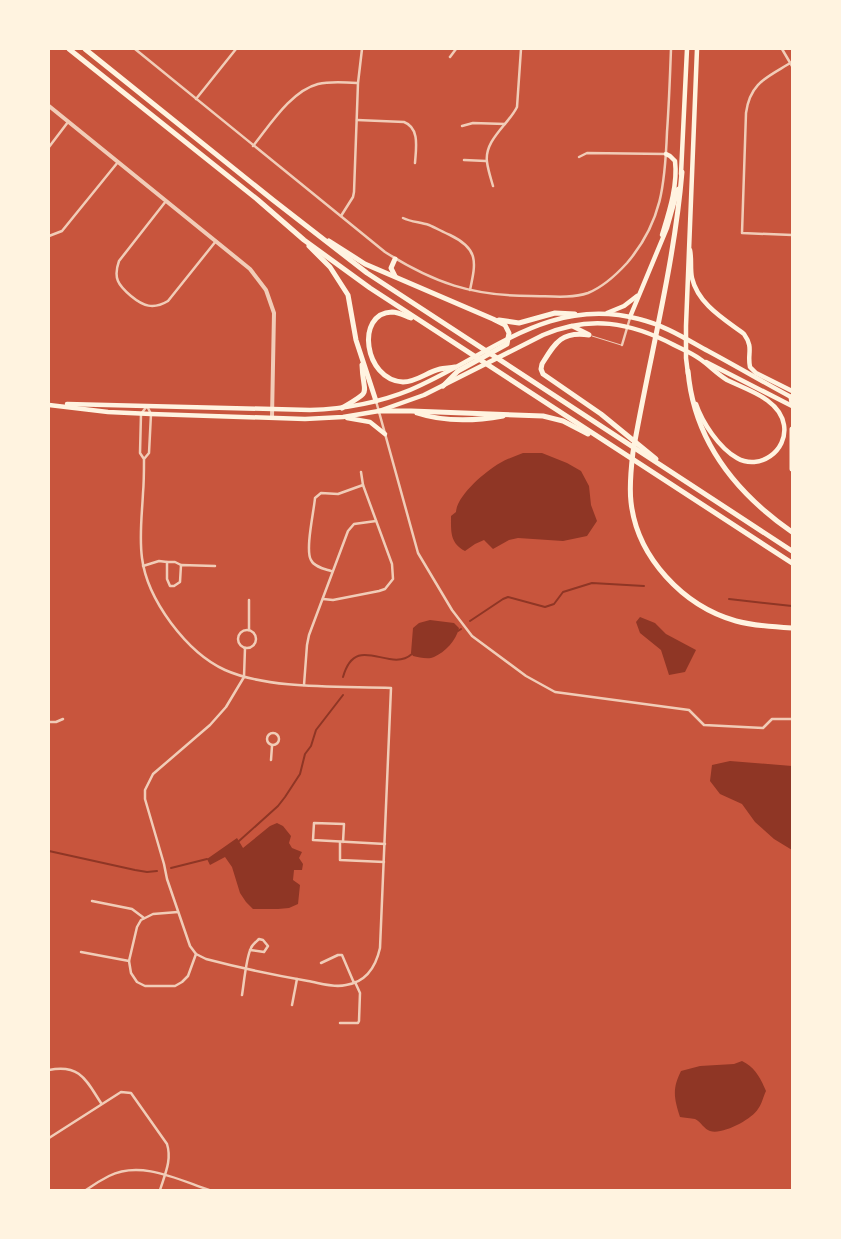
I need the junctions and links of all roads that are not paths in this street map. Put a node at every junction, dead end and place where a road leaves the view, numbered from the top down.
1 (69, 49) edge
2 (85, 49) edge
3 (137, 49) edge
4 (236, 49) edge
5 (362, 49) edge
6 (456, 49) edge
7 (521, 49) edge
8 (671, 49) edge
9 (687, 49) edge
10 (697, 49) edge
11 (782, 49) edge
12 (450, 56) dead end
13 (792, 64) edge
14 (358, 82) junction
15 (196, 99) junction
16 (49, 106) edge
17 (357, 120) junction
18 (68, 122) junction
19 (505, 124) junction
20 (462, 126) dead end
21 (253, 146) junction
22 (49, 147) edge
23 (666, 154) junction
24 (578, 157) dead end
25 (464, 160) dead end
26 (486, 161) junction
27 (118, 162) junction
28 (416, 163) dead end
29 (682, 172) junction
30 (493, 186) dead end
31 (166, 201) junction
32 (341, 216) junction
33 (403, 218) dead end
34 (792, 235) edge
35 (49, 236) edge
36 (321, 238) junction
37 (304, 240) junction
38 (216, 242) junction
39 (688, 244) junction
40 (657, 251) junction
41 (395, 258) junction
42 (395, 276) junction
43 (470, 290) junction
44 (640, 294) junction
45 (606, 313) junction
46 (574, 314) junction
47 (630, 316) junction
48 (493, 319) junction
49 (420, 322) junction
50 (571, 326) junction
51 (628, 326) junction
52 (588, 335) junction
53 (509, 339) junction
54 (622, 345) joint
55 (362, 359) junction
56 (701, 360) junction
57 (464, 365) junction
58 (455, 367) junction
59 (688, 370) junction
60 (443, 386) junction
61 (792, 395) edge
62 (376, 401) junction
63 (49, 405) edge
64 (792, 405) edge
65 (147, 406) junction
66 (342, 408) junction
67 (272, 409) junction
68 (379, 411) junction
69 (141, 414) junction
70 (151, 414) junction
71 (343, 417) junction
72 (272, 418) junction
73 (792, 429) edge
74 (385, 434) junction
75 (609, 444) junction
76 (792, 458) edge
77 (144, 459) junction
78 (792, 469) edge
79 (361, 472) dead end
80 (674, 473) junction
81 (363, 485) junction
82 (376, 521) junction
83 (792, 532) edge
84 (792, 550) edge
85 (167, 562) junction
86 (792, 563) edge
87 (181, 565) junction
88 (143, 566) junction
89 (215, 566) dead end
90 (332, 572) junction
91 (323, 599) junction
92 (249, 600) dead end
93 (792, 628) edge
94 (249, 630) junction
95 (245, 648) junction
96 (244, 677) junction
97 (304, 685) junction
98 (62, 719) dead end
99 (792, 719) edge
100 (49, 722) edge
101 (272, 746) junction
102 (271, 760) dead end
103 (342, 842) junction
104 (385, 844) junction
105 (384, 862) junction
106 (92, 901) dead end
107 (178, 912) junction
108 (144, 918) junction
109 (250, 950) junction
110 (81, 952) dead end
111 (196, 954) junction
112 (129, 961) junction
113 (321, 963) dead end
114 (246, 968) junction
115 (297, 979) junction
116 (355, 982) junction
117 (242, 995) dead end
118 (292, 1005) dead end
119 (340, 1023) dead end
120 (49, 1070) edge
121 (101, 1103) junction
122 (49, 1138) edge
123 (165, 1175) junction
124 (86, 1190) edge
125 (160, 1190) edge
126 (209, 1190) edge

1 - 37 highway
2 - 36 highway
3 - 15 street
4 - 15 street
5 - 14 street
6 - 12 street
7 - 19 street
8 - 23 street
9 - 29 main road
10 - 39 main road
11 - 13 street
13 - 34 street
14 - 17 street
14 - 21 street
15 - 21 street
16 - 18 street
17 - 28 street
17 - 32 street
18 - 22 street
18 - 27 street
19 - 20 street
19 - 26 street
21 - 32 street
23 - 24 street
23 - 40 main road
23 - 43 street
25 - 26 street
26 - 30 street
27 - 31 street
27 - 35 street
29 - 40 main road
29 - 93 highway
31 - 38 street
31 - 38 street
32 - 41 street
33 - 43 street
36 - 42 highway
36 - 80 highway
37 - 49 highway
37 - 55 highway
38 - 67 street
39 - 59 main road
39 - 61 main road
40 - 44 main road
41 - 42 highway
41 - 43 street
42 - 48 highway
44 - 45 main road
44 - 47 main road
45 - 46 main road
45 - 47 main road
46 - 48 highway
46 - 53 main road
47 - 51 street
47 - 61 main road
48 - 53 highway
49 - 58 highway
49 - 75 highway
50 - 51 main road
50 - 52 main road
50 - 60 main road
51 - 54 street
51 - 56 main road
52 - 54 lane
52 - 80 highway
53 - 57 highway
55 - 62 highway
55 - 66 highway
56 - 59 main road
56 - 64 main road
57 - 58 main road
57 - 60 highway
58 - 62 main road
59 - 83 highway
60 - 68 main road
61 - 64 highway
62 - 66 main road
62 - 68 street
63 - 65 main road
63 - 69 main road
65 - 67 main road
65 - 69 street
65 - 70 street
66 - 67 main road
67 - 72 street
68 - 71 main road
68 - 74 street
68 - 75 highway
69 - 70 main road
69 - 77 street
70 - 72 main road
70 - 77 street
71 - 72 main road
71 - 74 main road
73 - 76 highway
74 - 99 street
75 - 86 highway
76 - 78 highway
77 - 88 street
79 - 81 street
80 - 84 highway
81 - 82 street
81 - 90 street
82 - 90 street
82 - 91 street
85 - 87 street
85 - 87 street
85 - 88 street
87 - 89 street
88 - 96 street
90 - 91 street
91 - 97 street
92 - 94 street
94 - 95 street
94 - 95 street
95 - 96 street
96 - 97 street
96 - 107 street
97 - 104 street
98 - 100 street
101 - 101 street
101 - 102 street
103 - 103 street
103 - 104 street
103 - 105 street
104 - 105 street
105 - 116 street
106 - 108 street
107 - 108 street
107 - 111 street
108 - 112 street
109 - 109 street
109 - 114 street
110 - 112 street
111 - 112 street
111 - 114 street
113 - 116 street
114 - 115 street
114 - 117 street
115 - 116 street
115 - 118 street
116 - 119 street
120 - 121 street
121 - 122 street
121 - 123 street
123 - 124 street
123 - 125 street
123 - 126 street

